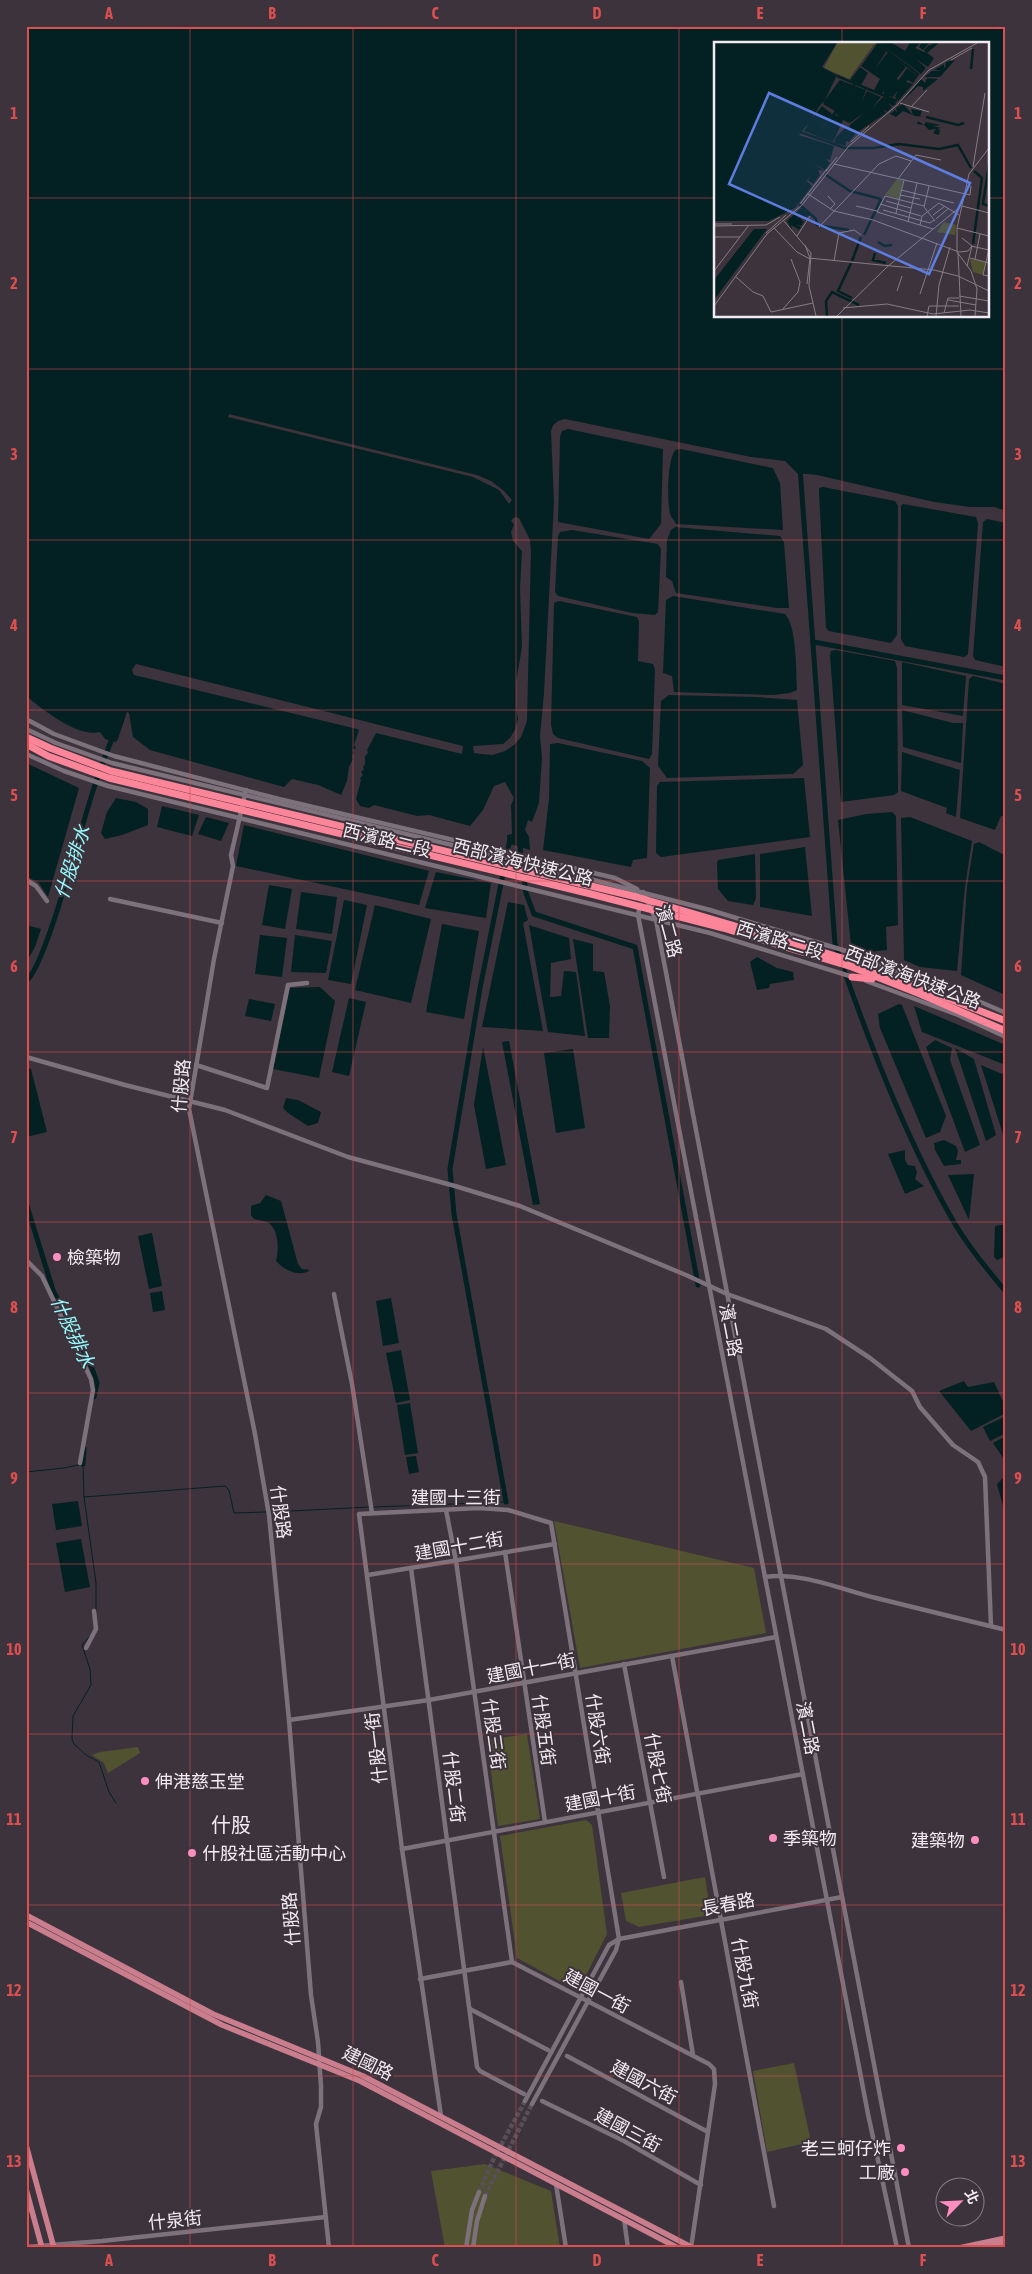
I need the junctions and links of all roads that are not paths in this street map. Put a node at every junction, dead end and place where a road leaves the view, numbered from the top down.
1 (26, 719) edge
2 (26, 729) edge
3 (26, 737) edge
4 (26, 744) edge
5 (26, 754) edge
6 (92, 764) junction
7 (111, 770) junction
8 (245, 793) junction
9 (241, 819) junction
10 (539, 863) junction
11 (501, 865) junction
12 (26, 880) edge
13 (643, 892) junction
14 (110, 899) dead end
15 (47, 900) dead end
16 (638, 915) junction
17 (656, 920) junction
18 (222, 923) junction
19 (724, 925) junction
20 (850, 964) junction
21 (829, 965) junction
22 (852, 976) junction
23 (307, 983) dead end
24 (936, 988) joint
25 (964, 1012) junction
26 (1004, 1018) edge
27 (1006, 1031) edge
28 (1006, 1037) edge
29 (26, 1057) edge
30 (196, 1065) junction
31 (191, 1102) junction
32 (26, 1260) edge
33 (709, 1286) junction
34 (334, 1294) dead end
35 (727, 1294) junction
36 (80, 1463) dead end
37 (446, 1510) junction
38 (372, 1513) junction
39 (359, 1514) joint
40 (551, 1523) joint
41 (555, 1544) junction
42 (505, 1552) junction
43 (456, 1561) junction
44 (411, 1568) junction
45 (368, 1575) junction
46 (780, 1575) junction
47 (765, 1577) junction
48 (94, 1611) dead end
49 (991, 1626) junction
50 (1006, 1630) edge
51 (776, 1637) junction
52 (86, 1648) dead end
53 (672, 1656) junction
54 (624, 1664) junction
55 (575, 1673) junction
56 (523, 1682) junction
57 (475, 1692) junction
58 (429, 1700) junction
59 (385, 1706) junction
60 (290, 1720) junction
61 (803, 1774) junction
62 (697, 1794) junction
63 (650, 1803) junction
64 (598, 1813) junction
65 (545, 1822) junction
66 (494, 1832) junction
67 (447, 1842) junction
68 (402, 1849) junction
69 (664, 1876) dead end
70 (842, 1897) junction
71 (827, 1900) junction
72 (26, 1915) edge
73 (721, 1920) junction
74 (26, 1922) edge
75 (619, 1939) junction
76 (99, 1957) junction
77 (512, 1962) junction
78 (464, 1971) junction
79 (420, 1979) junction
80 (681, 1982) dead end
81 (580, 1998) junction
82 (588, 2001) junction
83 (470, 2009) junction
84 (548, 2050) dead end
85 (319, 2056) junction
86 (567, 2056) dead end
87 (693, 2056) junction
88 (319, 2064) junction
89 (524, 2094) dead end
90 (525, 2101) tunnel mouth
91 (542, 2101) dead end
92 (532, 2104) tunnel mouth
93 (441, 2116) junction
94 (708, 2132) junction
95 (26, 2145) edge
96 (556, 2184) junction
97 (701, 2185) junction
98 (26, 2189) edge
99 (479, 2192) tunnel mouth
100 (485, 2196) tunnel mouth
101 (774, 2206) dead end
102 (326, 2217) junction
103 (624, 2219) junction
104 (1006, 2238) edge
105 (1006, 2243) edge
106 (54, 2246) edge
107 (26, 2247) edge
108 (42, 2247) edge
109 (329, 2248) edge
110 (466, 2248) edge
111 (473, 2248) edge
112 (566, 2248) edge
113 (628, 2248) edge
114 (678, 2248) edge
115 (692, 2248) edge
116 (897, 2248) edge
117 (908, 2248) edge
118 (959, 2248) edge
119 (983, 2248) edge

1 - 8 street
2 - 6 street, 西濱路二段
3 - 6 highway, 西部濱海快速公路
4 - 6 highway, 西部濱海快速公路
5 - 9 street, 西濱路二段
6 - 7 highway, 西部濱海快速公路
6 - 7 street, 西濱路二段
7 - 8 street, 西濱路二段
7 - 11 highway, 西部濱海快速公路
8 - 9 street, 什股路
8 - 10 street
8 - 11 street, 西濱路二段
9 - 16 street, 西濱路二段
9 - 18 street, 什股路
10 - 11 street, 西濱路二段
10 - 13 street, 西濱路二段
11 - 19 highway, 西部濱海快速公路
12 - 15 street
13 - 16 street, 濱二路
13 - 17 street, 濱二路
13 - 24 street, 西濱路二段
14 - 18 street
16 - 17 street, 西濱路二段
16 - 33 street, 濱二路
17 - 21 street, 西濱路二段
17 - 35 street, 濱二路
18 - 30 street, 什股路
19 - 20 highway, 西部濱海快速公路
19 - 21 highway, 西部濱海快速公路
20 - 21 highway, 西部濱海快速公路
20 - 25 highway, 西部濱海快速公路
20 - 26 highway, 西部濱海快速公路
21 - 22 street, 西濱路二段
22 - 25 highway
22 - 28 street, 西濱路二段
23 - 30 street
24 - 26 highway
25 - 27 highway, 西部濱海快速公路
29 - 31 street
30 - 31 street, 什股路
31 - 33 street
31 - 60 street, 什股路
32 - 36 street
33 - 35 street
33 - 47 street, 濱二路
34 - 38 street
35 - 46 street, 濱二路
35 - 49 street
37 - 38 street, 建國十三街
37 - 40 street, 建國十三街
37 - 43 street, 什股三街
38 - 39 street, 建國十三街
39 - 45 street, 什股一街
40 - 41 street, 什股六街
41 - 42 street, 建國十二街
41 - 55 street, 什股六街
42 - 43 street, 建國十二街
42 - 56 street, 什股五街
43 - 44 street, 建國十二街
43 - 57 street, 什股三街
44 - 45 street, 建國十二街
44 - 58 street, 什股二街
45 - 59 street, 什股一街
46 - 47 street
46 - 49 street
46 - 70 street, 濱二路
47 - 51 street, 濱二路
48 - 52 street
49 - 50 street
51 - 53 street, 建國十一街
51 - 61 street, 濱二路
53 - 54 street, 建國十一街
53 - 62 street, 什股九街
54 - 55 street, 建國十一街
54 - 63 street, 什股七街
55 - 56 street, 建國十一街
55 - 64 street, 什股六街
56 - 57 street, 建國十一街
56 - 65 street, 什股五街
57 - 58 street, 建國十一街
57 - 66 street, 什股三街
58 - 59 street, 建國十一街
58 - 67 street, 什股二街
59 - 60 street, 建國十一街
59 - 68 street, 什股一街
60 - 85 street, 什股路
61 - 62 street, 建國十街
61 - 71 street, 濱二路
62 - 63 street, 建國十街
62 - 73 street, 什股九街
63 - 64 street, 建國十街
63 - 69 street, 什股七街
64 - 65 street, 建國十街
64 - 75 street, 什股六街
65 - 66 street, 建國十街
66 - 67 street, 建國十街
66 - 77 street, 什股三街
67 - 68 street, 建國十街
67 - 78 street, 什股二街
68 - 79 street, 什股一街
70 - 71 street, 長春路
70 - 117 street, 濱二路
71 - 73 street, 長春路
71 - 116 street, 濱二路
72 - 76 main road, 建國路
73 - 75 street, 長春路
73 - 101 street, 什股九街
74 - 76 main road, 建國路
75 - 81 street
75 - 82 street
76 - 85 main road, 建國路
76 - 88 main road, 建國路
77 - 78 street
77 - 81 street, 建國一街
78 - 79 street
78 - 83 street, 什股二街
79 - 93 street
80 - 87 street
81 - 82 street, 建國一街
81 - 90 street
82 - 87 street, 建國一街
82 - 92 street
83 - 84 street
83 - 89 street
85 - 88 street, 什股路
85 - 93 main road, 建國路
86 - 94 street, 建國六街
87 - 94 street, 建國一街
88 - 96 main road, 建國路
88 - 102 street, 什股路
91 - 97 street, 建國三街
93 - 115 main road, 建國路
94 - 97 street, 建國一街
95 - 106 main road
96 - 103 main road, 建國路
96 - 112 street
97 - 115 street, 建國一街
98 - 108 main road
99 - 110 street
100 - 111 street
102 - 106 street, 什泉街
102 - 109 street, 什股路
103 - 113 street
103 - 114 main road, 建國路
104 - 118 main road
105 - 119 main road
106 - 108 street, 什泉街
107 - 108 street, 什泉街

